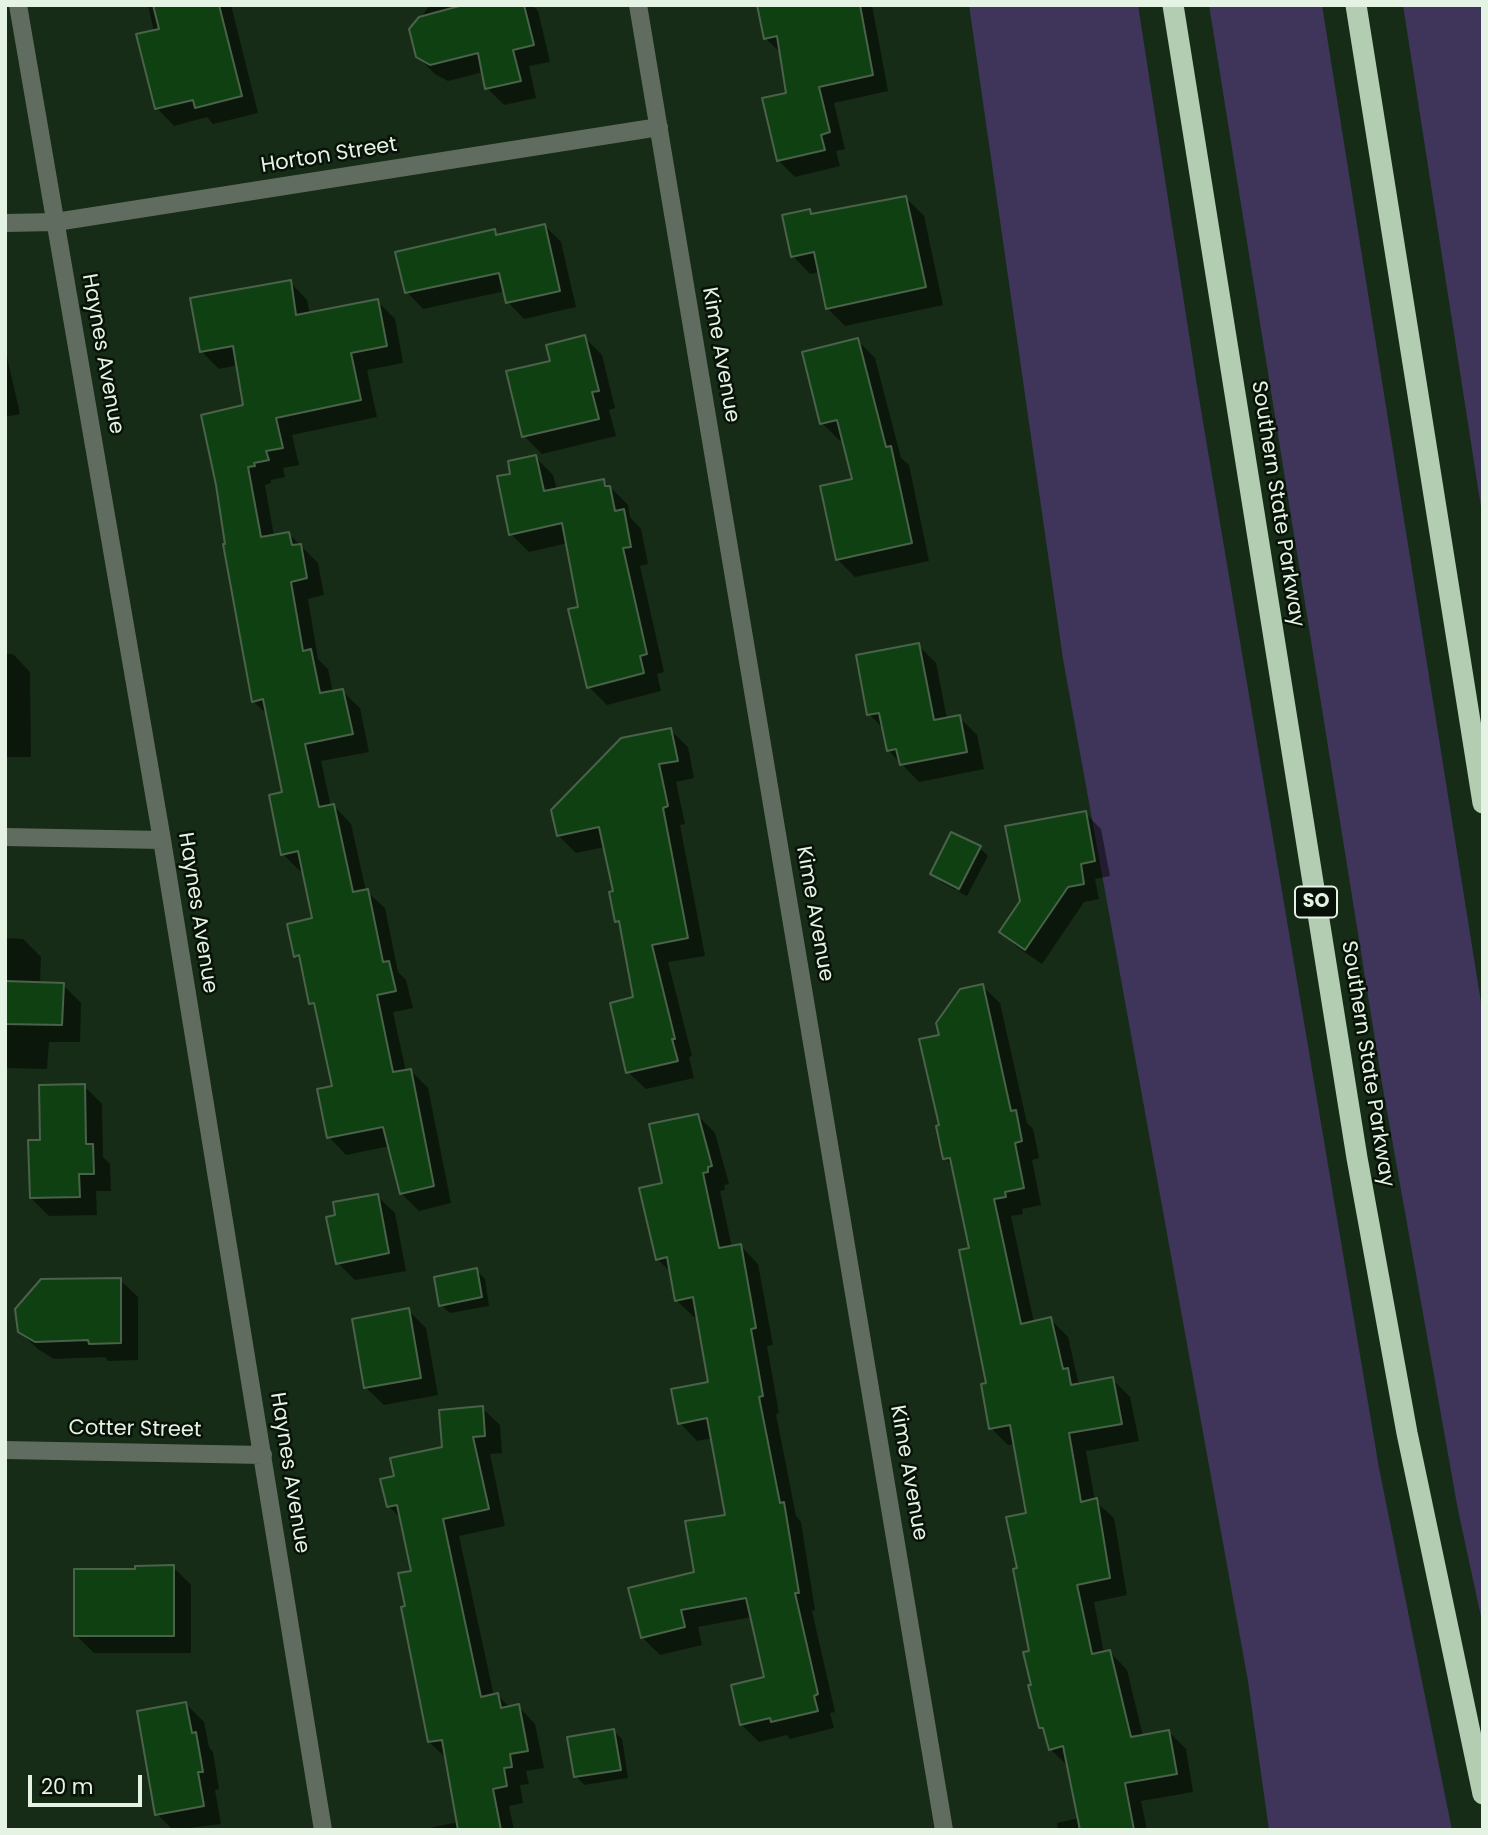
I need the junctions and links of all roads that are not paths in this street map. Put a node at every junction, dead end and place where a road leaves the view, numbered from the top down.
1 (18, 5) edge
2 (638, 5) edge
3 (1173, 5) edge
4 (1356, 5) edge
5 (659, 127) junction
6 (56, 222) junction
7 (5, 223) edge
8 (1483, 803) edge
9 (5, 837) edge
10 (162, 840) junction
11 (5, 1450) edge
12 (263, 1455) junction
13 (1483, 1794) edge
14 (323, 1830) edge
15 (944, 1830) edge

1 - 6 street, Haynes Avenue
2 - 5 street, Kime Avenue
3 - 13 highway, Southern State Parkway / SO
4 - 8 highway
5 - 6 street, Horton Street
5 - 15 street, Kime Avenue
6 - 7 street, Horton Street
6 - 10 street, Haynes Avenue
9 - 10 street
10 - 12 street, Haynes Avenue
11 - 12 street, Cotter Street
12 - 14 street, Haynes Avenue

